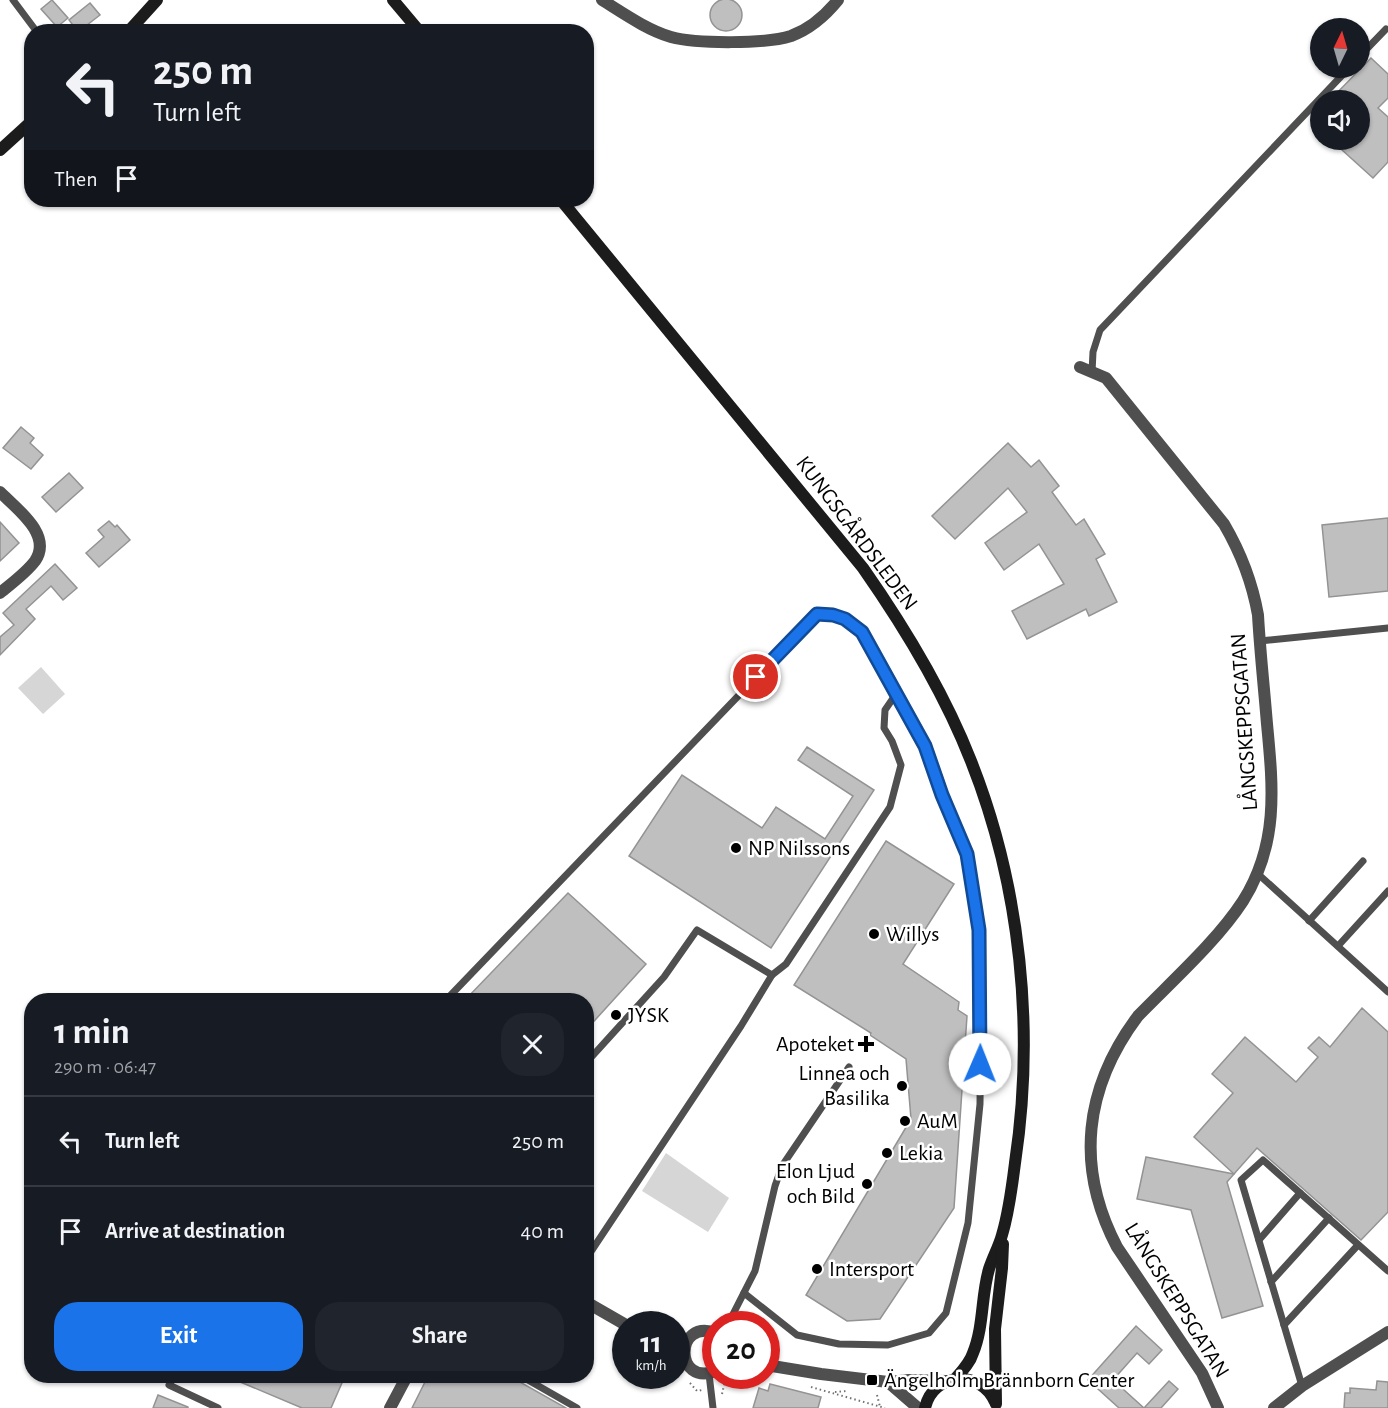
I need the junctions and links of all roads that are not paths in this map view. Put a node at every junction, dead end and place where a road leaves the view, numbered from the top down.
1 (13, 0) edge
2 (158, 0) edge
3 (393, 0) edge
4 (602, 0) edge
5 (838, 0) edge
6 (31, 24) edge
7 (136, 24) edge
8 (413, 24) edge
9 (1386, 29) dead end
10 (1370, 46) edge
11 (1339, 78) edge
12 (24, 128) edge
13 (0, 150) edge
14 (567, 207) edge
15 (1086, 369) joint
16 (0, 492) edge
17 (0, 593) edge
18 (1388, 628) edge
19 (1260, 641) junction
20 (896, 694) junction
21 (1364, 861) dead end
22 (1257, 873) junction
23 (1388, 891) edge
24 (1309, 921) junction
25 (1338, 946) junction
26 (772, 975) junction
27 (1388, 992) edge
28 (453, 993) edge
29 (594, 1054) edge
30 (849, 1067) dead end
31 (1300, 1193) junction
32 (1329, 1218) junction
33 (1003, 1234) junction
34 (1259, 1240) junction
35 (1358, 1245) junction
36 (594, 1247) edge
37 (1388, 1271) edge
38 (1271, 1282) junction
39 (744, 1293) junction
40 (594, 1307) edge
41 (735, 1311) edge
42 (612, 1317) edge
43 (1284, 1325) junction
44 (1388, 1332) edge
45 (780, 1367) edge
46 (951, 1380) junction
47 (888, 1382) junction
48 (170, 1383) edge
49 (404, 1383) edge
50 (533, 1383) edge
51 (1302, 1386) junction
52 (712, 1389) edge
53 (996, 1406) edge
54 (218, 1408) edge
55 (390, 1408) edge
56 (577, 1408) edge
57 (713, 1408) edge
58 (918, 1408) edge
59 (925, 1408) edge
60 (1218, 1408) edge
61 (1274, 1408) edge

1 - 6 lane
2 - 7 main road
3 - 8 main road
4 - 5 street
9 - 10 lane
11 - 15 lane
12 - 13 main road
14 - 33 main road, KUNGSGÅRDSLEDEN
15 - 19 street, LÅNGSKEPPSGATAN
16 - 17 street
18 - 19 lane
19 - 22 street, LÅNGSKEPPSGATAN
20 - 26 lane
20 - 28 lane
20 - 39 lane
21 - 24 lane
22 - 24 lane
22 - 60 street, LÅNGSKEPPSGATAN
23 - 25 lane
24 - 25 lane
25 - 27 lane
26 - 29 lane
26 - 36 lane
30 - 39 lane
31 - 32 lane
31 - 34 lane
31 - 34 lane
32 - 35 lane
32 - 38 lane
33 - 46 main road, KUNGSGÅRDSLEDEN
33 - 53 main road, KUNGSGÅRDSLEDEN
34 - 38 lane
35 - 37 lane
35 - 43 lane
38 - 43 lane
39 - 41 lane
40 - 42 street
43 - 51 lane
44 - 51 street
45 - 47 street
46 - 47 street
46 - 53 main road, KUNGSGÅRDSLEDEN
46 - 59 main road, KUNGSGÅRDSLEDEN
47 - 58 street
48 - 54 lane
49 - 55 street
50 - 56 lane
51 - 61 street
52 - 57 lane

